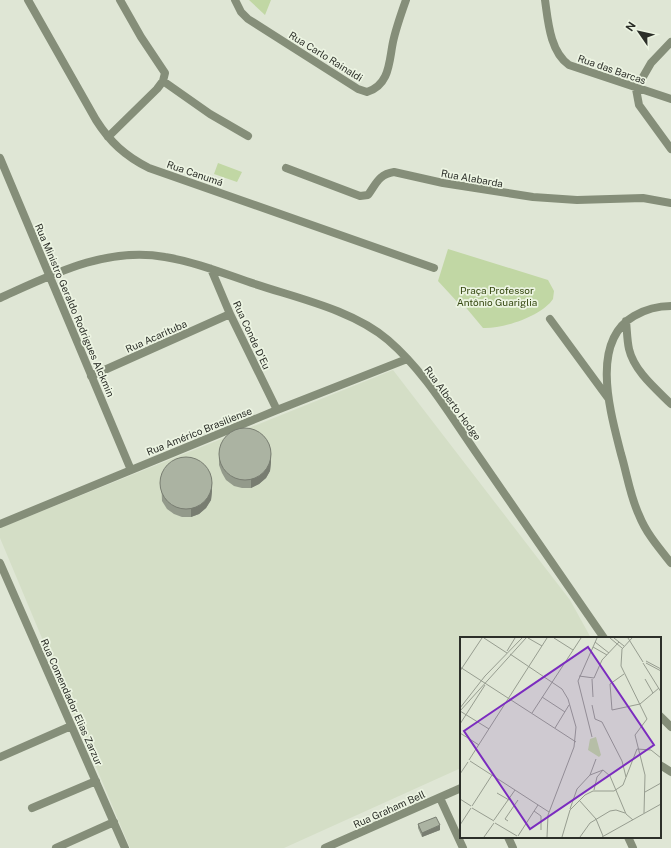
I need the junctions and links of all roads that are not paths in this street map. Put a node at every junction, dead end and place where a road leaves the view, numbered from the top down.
1 (28, 0) edge
2 (120, 0) edge
3 (235, 0) edge
4 (406, 0) edge
5 (545, 0) edge
6 (671, 42) edge
7 (163, 81) junction
8 (636, 89) junction
9 (671, 99) edge
10 (248, 136) dead end
11 (108, 137) junction
12 (671, 149) edge
13 (0, 158) edge
14 (286, 168) dead end
15 (671, 203) edge
16 (434, 268) dead end
17 (211, 269) junction
18 (50, 276) junction
19 (0, 298) edge
20 (671, 306) edge
21 (230, 314) junction
22 (550, 319) dead end
23 (626, 321) junction
24 (407, 359) junction
25 (91, 376) junction
26 (608, 398) junction
27 (671, 404) edge
28 (277, 410) junction
29 (131, 470) junction
30 (0, 524) edge
31 (671, 563) edge
32 (0, 564) edge
33 (603, 637) edge
34 (661, 717) edge
35 (71, 726) junction
36 (671, 727) edge
37 (0, 757) edge
38 (661, 765) edge
39 (671, 772) edge
40 (96, 781) junction
41 (460, 788) edge
42 (440, 798) junction
43 (32, 808) dead end
44 (114, 822) junction
45 (508, 838) edge
46 (628, 838) edge
47 (56, 848) edge
48 (125, 848) edge
49 (325, 848) edge
50 (463, 848) edge
51 (513, 848) edge
52 (633, 848) edge

1 - 11 street, Rua Canumá
2 - 7 street
3 - 4 street, Rua Carlo Rainaldi
5 - 8 street, Rua das Barcas
6 - 8 street
7 - 10 street
7 - 11 street
8 - 9 street, Rua das Barcas
8 - 12 street
11 - 16 street, Rua Canumá
13 - 18 street, Rua Ministro Geraldo Rodrigues Alckmin
14 - 15 street, Rua Alabarda
17 - 18 street, Rua Alberto Hodge
17 - 21 street, Rua Conde D'Eu
17 - 24 street, Rua Alberto Hodge
18 - 19 street, Rua Alberto Hodge
18 - 25 street, Rua Ministro Geraldo Rodrigues Alckmin
20 - 23 street
21 - 25 street, Rua Acarituba
21 - 28 street, Rua Conde D'Eu
22 - 26 street
23 - 26 street
23 - 27 street
24 - 28 street, Rua Américo Brasiliense
24 - 33 street, Rua Alberto Hodge
25 - 29 street, Rua Ministro Geraldo Rodrigues Alckmin
26 - 31 street
28 - 29 street, Rua Américo Brasiliense
29 - 30 street, Rua Américo Brasiliense
32 - 35 street, Rua Comendador Elias Zarzur
34 - 36 street
35 - 37 street
35 - 40 street, Rua Comendador Elias Zarzur
38 - 39 street
40 - 43 street
40 - 44 street, Rua Comendador Elias Zarzur
41 - 42 street, Rua Graham Bell
42 - 49 street, Rua Graham Bell
42 - 50 street
44 - 47 street
44 - 48 street, Rua Comendador Elias Zarzur
45 - 51 street
46 - 52 street

